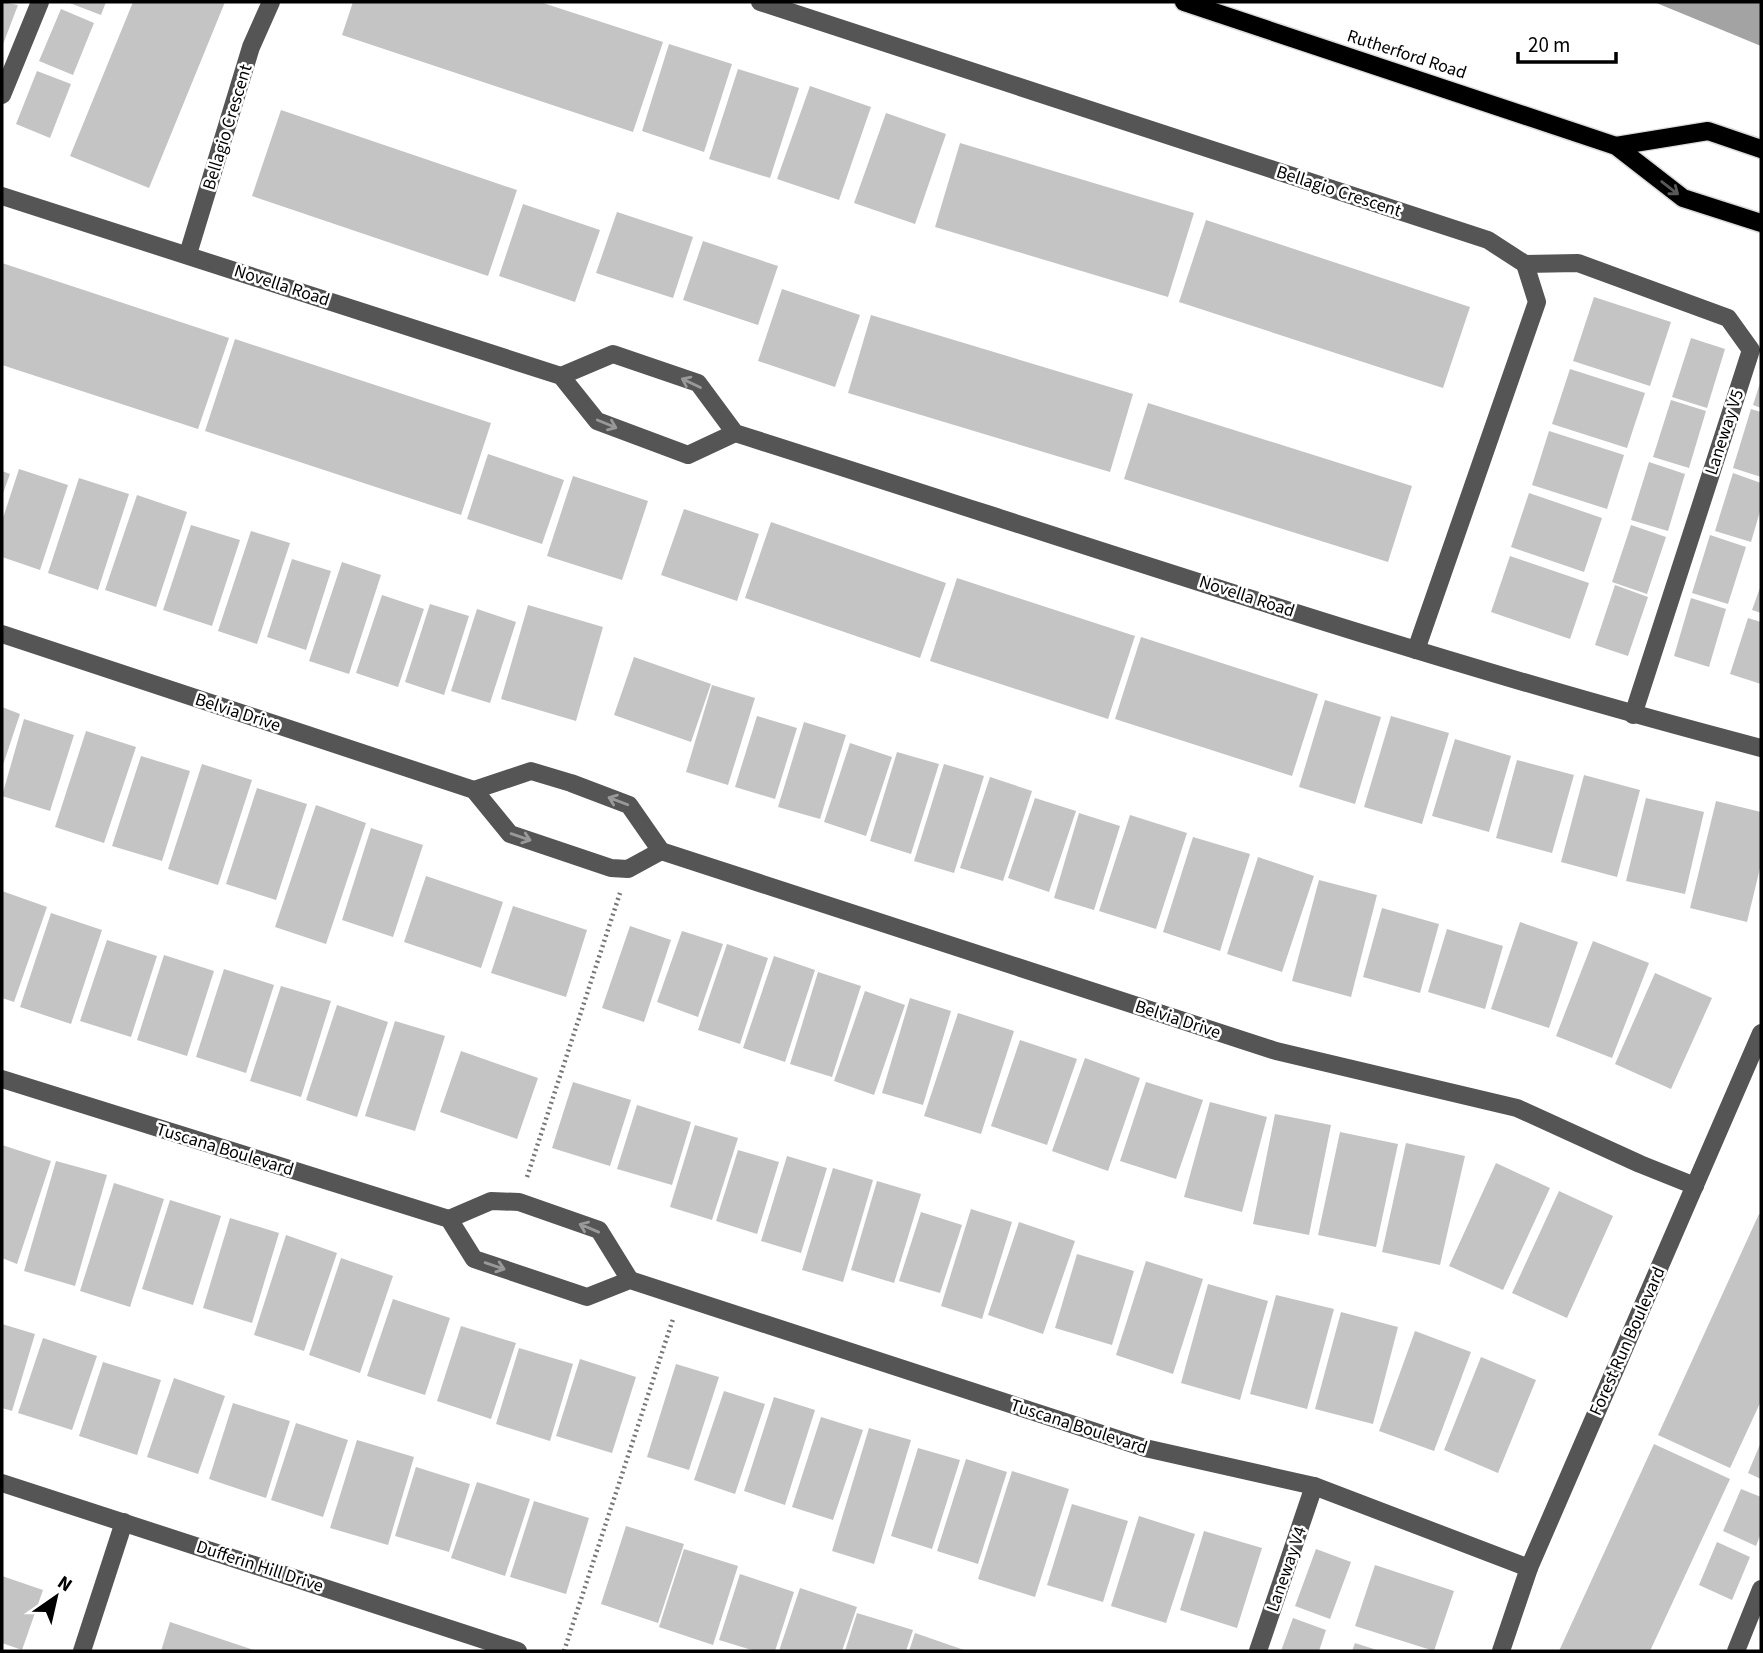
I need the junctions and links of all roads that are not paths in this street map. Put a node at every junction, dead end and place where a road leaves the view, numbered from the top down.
1 (40, 2) edge
2 (271, 2) edge
3 (760, 2) edge
4 (1184, 2) edge
5 (2, 95) edge
6 (1616, 146) junction
7 (1761, 149) edge
8 (2, 196) edge
9 (1761, 223) edge
10 (188, 254) junction
11 (1525, 264) junction
12 (561, 376) junction
13 (736, 433) junction
14 (2, 634) edge
15 (1416, 650) junction
16 (1633, 715) junction
17 (1761, 748) edge
18 (474, 790) junction
19 (661, 851) junction
20 (1761, 1033) edge
21 (2, 1079) edge
22 (1695, 1186) junction
23 (449, 1219) junction
24 (630, 1280) junction
25 (2, 1483) edge
26 (1314, 1486) junction
27 (124, 1522) junction
28 (1529, 1568) junction
29 (1761, 1588) edge
30 (82, 1651) edge
31 (515, 1651) edge
32 (1258, 1651) edge
33 (1501, 1651) edge
34 (1736, 1651) edge

1 - 5 street
2 - 10 street, Bellagio Crescent
3 - 11 street, Bellagio Crescent
4 - 6 main road, Rutherford Road
6 - 7 main road, Rutherford Road
6 -> 9 main road, Rutherford Road
8 - 10 street, Novella Road
10 - 12 street, Novella Road
11 - 15 street
11 - 16 street, Laneway V5
12 -> 13 street
13 -> 12 street
13 - 15 street, Novella Road
14 - 18 street, Belvia Drive
15 - 16 street, Novella Road
16 - 17 street, Novella Road
18 -> 19 street
19 -> 18 street
19 - 22 street, Belvia Drive
20 - 22 street, Forest Run Boulevard
21 - 23 street, Tuscana Boulevard
22 - 28 street, Forest Run Boulevard
23 -> 24 street
24 -> 23 street
24 - 26 street, Tuscana Boulevard
25 - 27 street, Dufferin Hill Drive
26 - 28 street, Tuscana Boulevard
26 - 32 street, Laneway V4
27 - 30 street
27 - 31 street, Dufferin Hill Drive
28 - 33 street, Forest Run Boulevard
29 - 34 street

